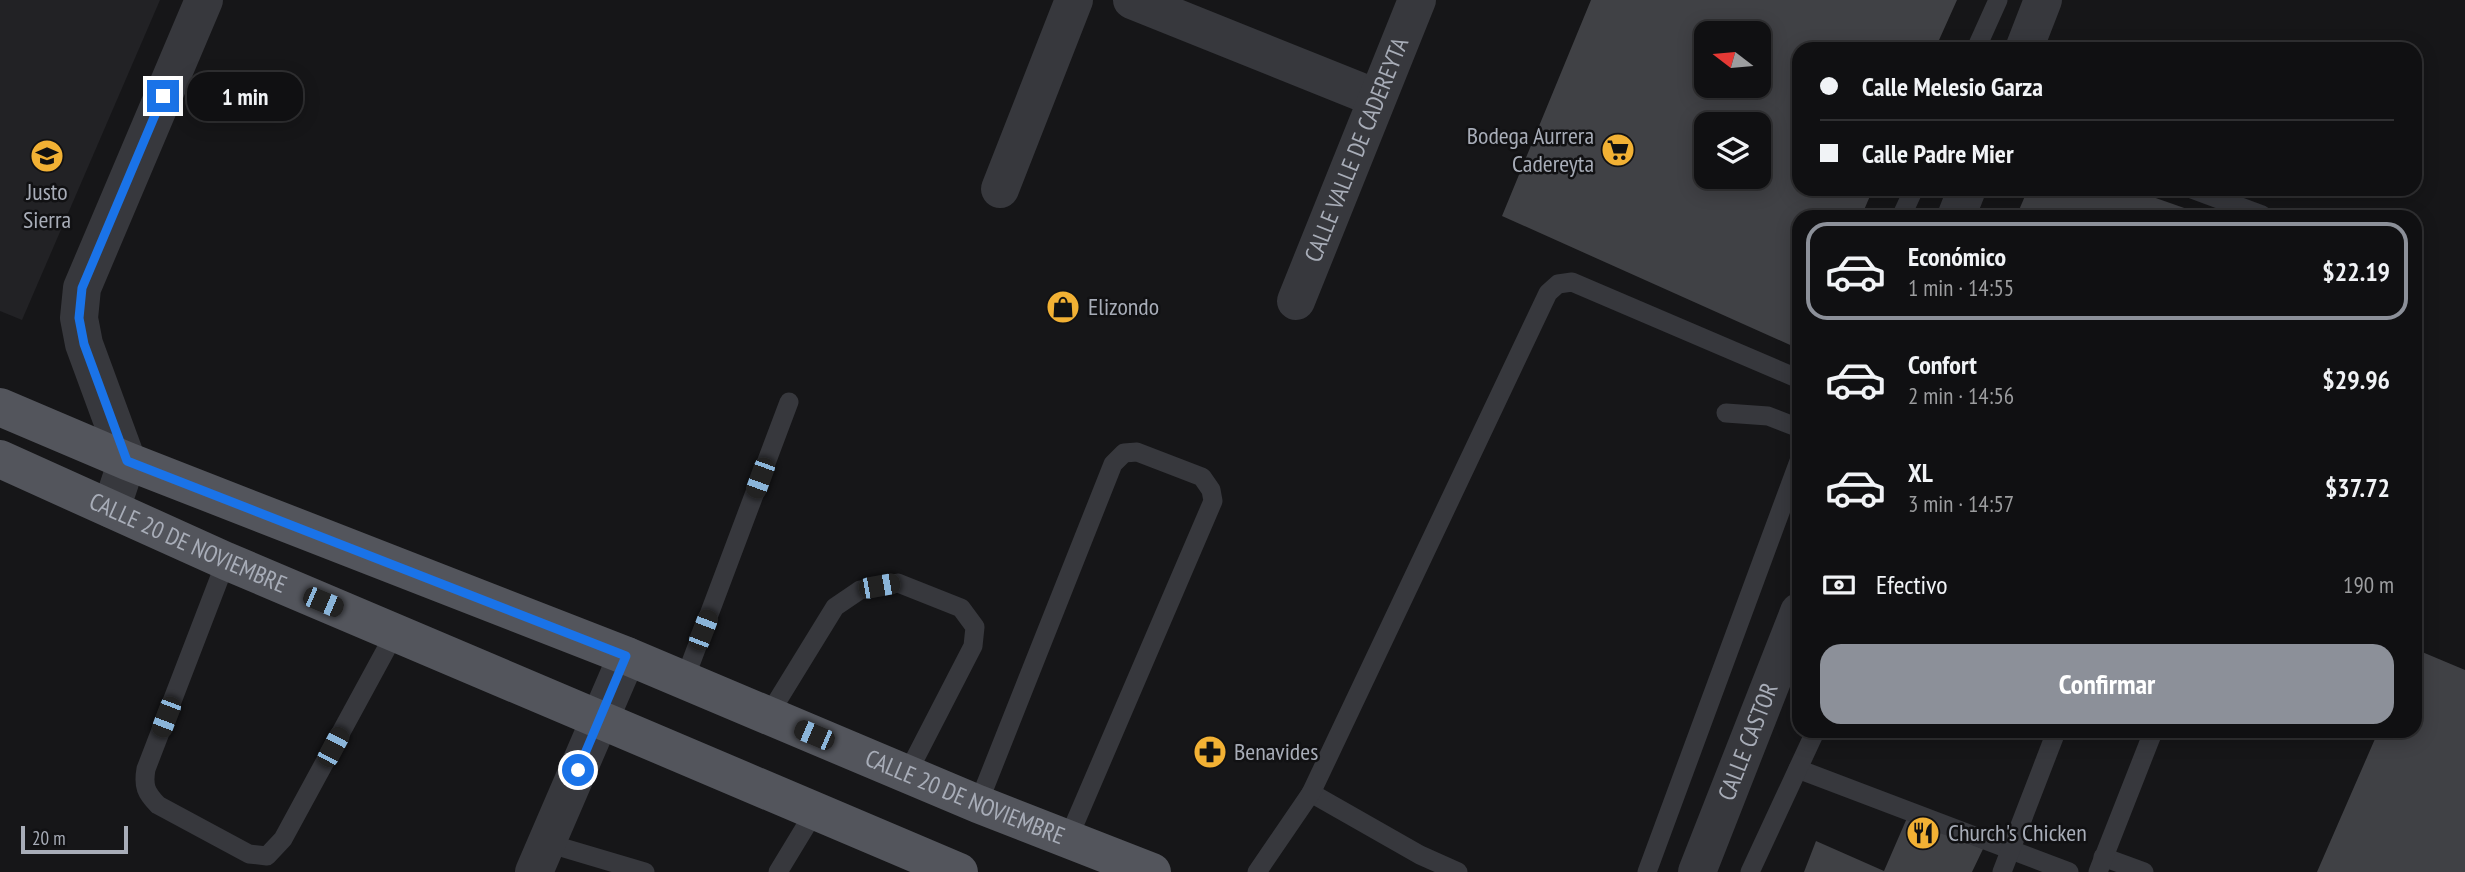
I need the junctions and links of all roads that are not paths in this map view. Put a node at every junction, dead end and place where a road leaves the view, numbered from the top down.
1 (204, 0) edge
2 (1074, 0) edge
3 (1132, 0) edge
4 (1416, 0) edge
5 (1998, 0) edge
6 (2043, 0) edge
7 (1979, 42) edge
8 (2027, 42) edge
9 (1377, 98) junction
10 (1000, 189) dead end
11 (2210, 196) edge
12 (2247, 210) edge
13 (1296, 301) dead end
14 (1792, 376) edge
15 (789, 402) dead end
16 (12, 412) edge
17 (1726, 413) dead end
18 (1792, 425) edge
19 (127, 461) junction
20 (2, 466) edge
21 (1792, 480) edge
22 (111, 509) junction
23 (226, 561) junction
24 (1792, 630) edge
25 (396, 633) junction
26 (626, 656) junction
27 (684, 681) junction
28 (768, 716) junction
29 (599, 720) junction
30 (1812, 738) edge
31 (2054, 738) edge
32 (2151, 738) edge
33 (1798, 769) junction
34 (907, 774) junction
35 (1311, 793) junction
36 (978, 804) junction
37 (815, 811) junction
38 (1068, 839) junction
39 (2010, 851) junction
40 (540, 858) edge
41 (907, 862) edge
42 (2101, 864) edge
43 (645, 872) edge
44 (778, 872) edge
45 (959, 872) edge
46 (1152, 872) edge
47 (1257, 872) edge
48 (1458, 872) edge
49 (1647, 872) edge
50 (1697, 872) edge
51 (1750, 872) edge
52 (2002, 872) edge
53 (2069, 872) edge
54 (2144, 872) edge

1 - 19 street
2 - 10 street
3 - 9 street
4 - 9 street, CALLE VALLE DE CADEREYTA
5 - 7 lane
6 - 8 street
9 - 13 street, CALLE VALLE DE CADEREYTA
11 - 12 lane
14 - 35 lane
15 - 27 lane
16 - 19 main road, CALLE 20 DE NOVIEMBRE
16 - 20 street
17 - 18 lane
19 - 22 street
19 - 26 main road, CALLE 20 DE NOVIEMBRE
20 - 22 main road, CALLE 20 DE NOVIEMBRE
21 - 49 lane
22 - 23 main road, CALLE 20 DE NOVIEMBRE
23 - 25 main road, CALLE 20 DE NOVIEMBRE
23 - 25 lane
24 - 50 street, CALLE CASTOR
25 - 29 main road, CALLE 20 DE NOVIEMBRE
26 - 27 main road, CALLE 20 DE NOVIEMBRE
26 - 29 street
27 - 28 main road, CALLE 20 DE NOVIEMBRE
28 - 34 main road, CALLE 20 DE NOVIEMBRE
28 - 34 lane
29 - 37 main road, CALLE 20 DE NOVIEMBRE
29 - 40 street
30 - 33 lane
31 - 39 lane
32 - 42 lane
33 - 39 lane
33 - 51 lane
34 - 36 main road, CALLE 20 DE NOVIEMBRE
35 - 47 lane
35 - 48 lane
36 - 38 main road, CALLE 20 DE NOVIEMBRE
36 - 38 lane
37 - 41 main road, CALLE 20 DE NOVIEMBRE
37 - 44 lane
38 - 46 main road, CALLE 20 DE NOVIEMBRE
39 - 52 lane
39 - 53 lane
40 - 43 lane
41 - 45 main road, CALLE 20 DE NOVIEMBRE
42 - 54 lane

